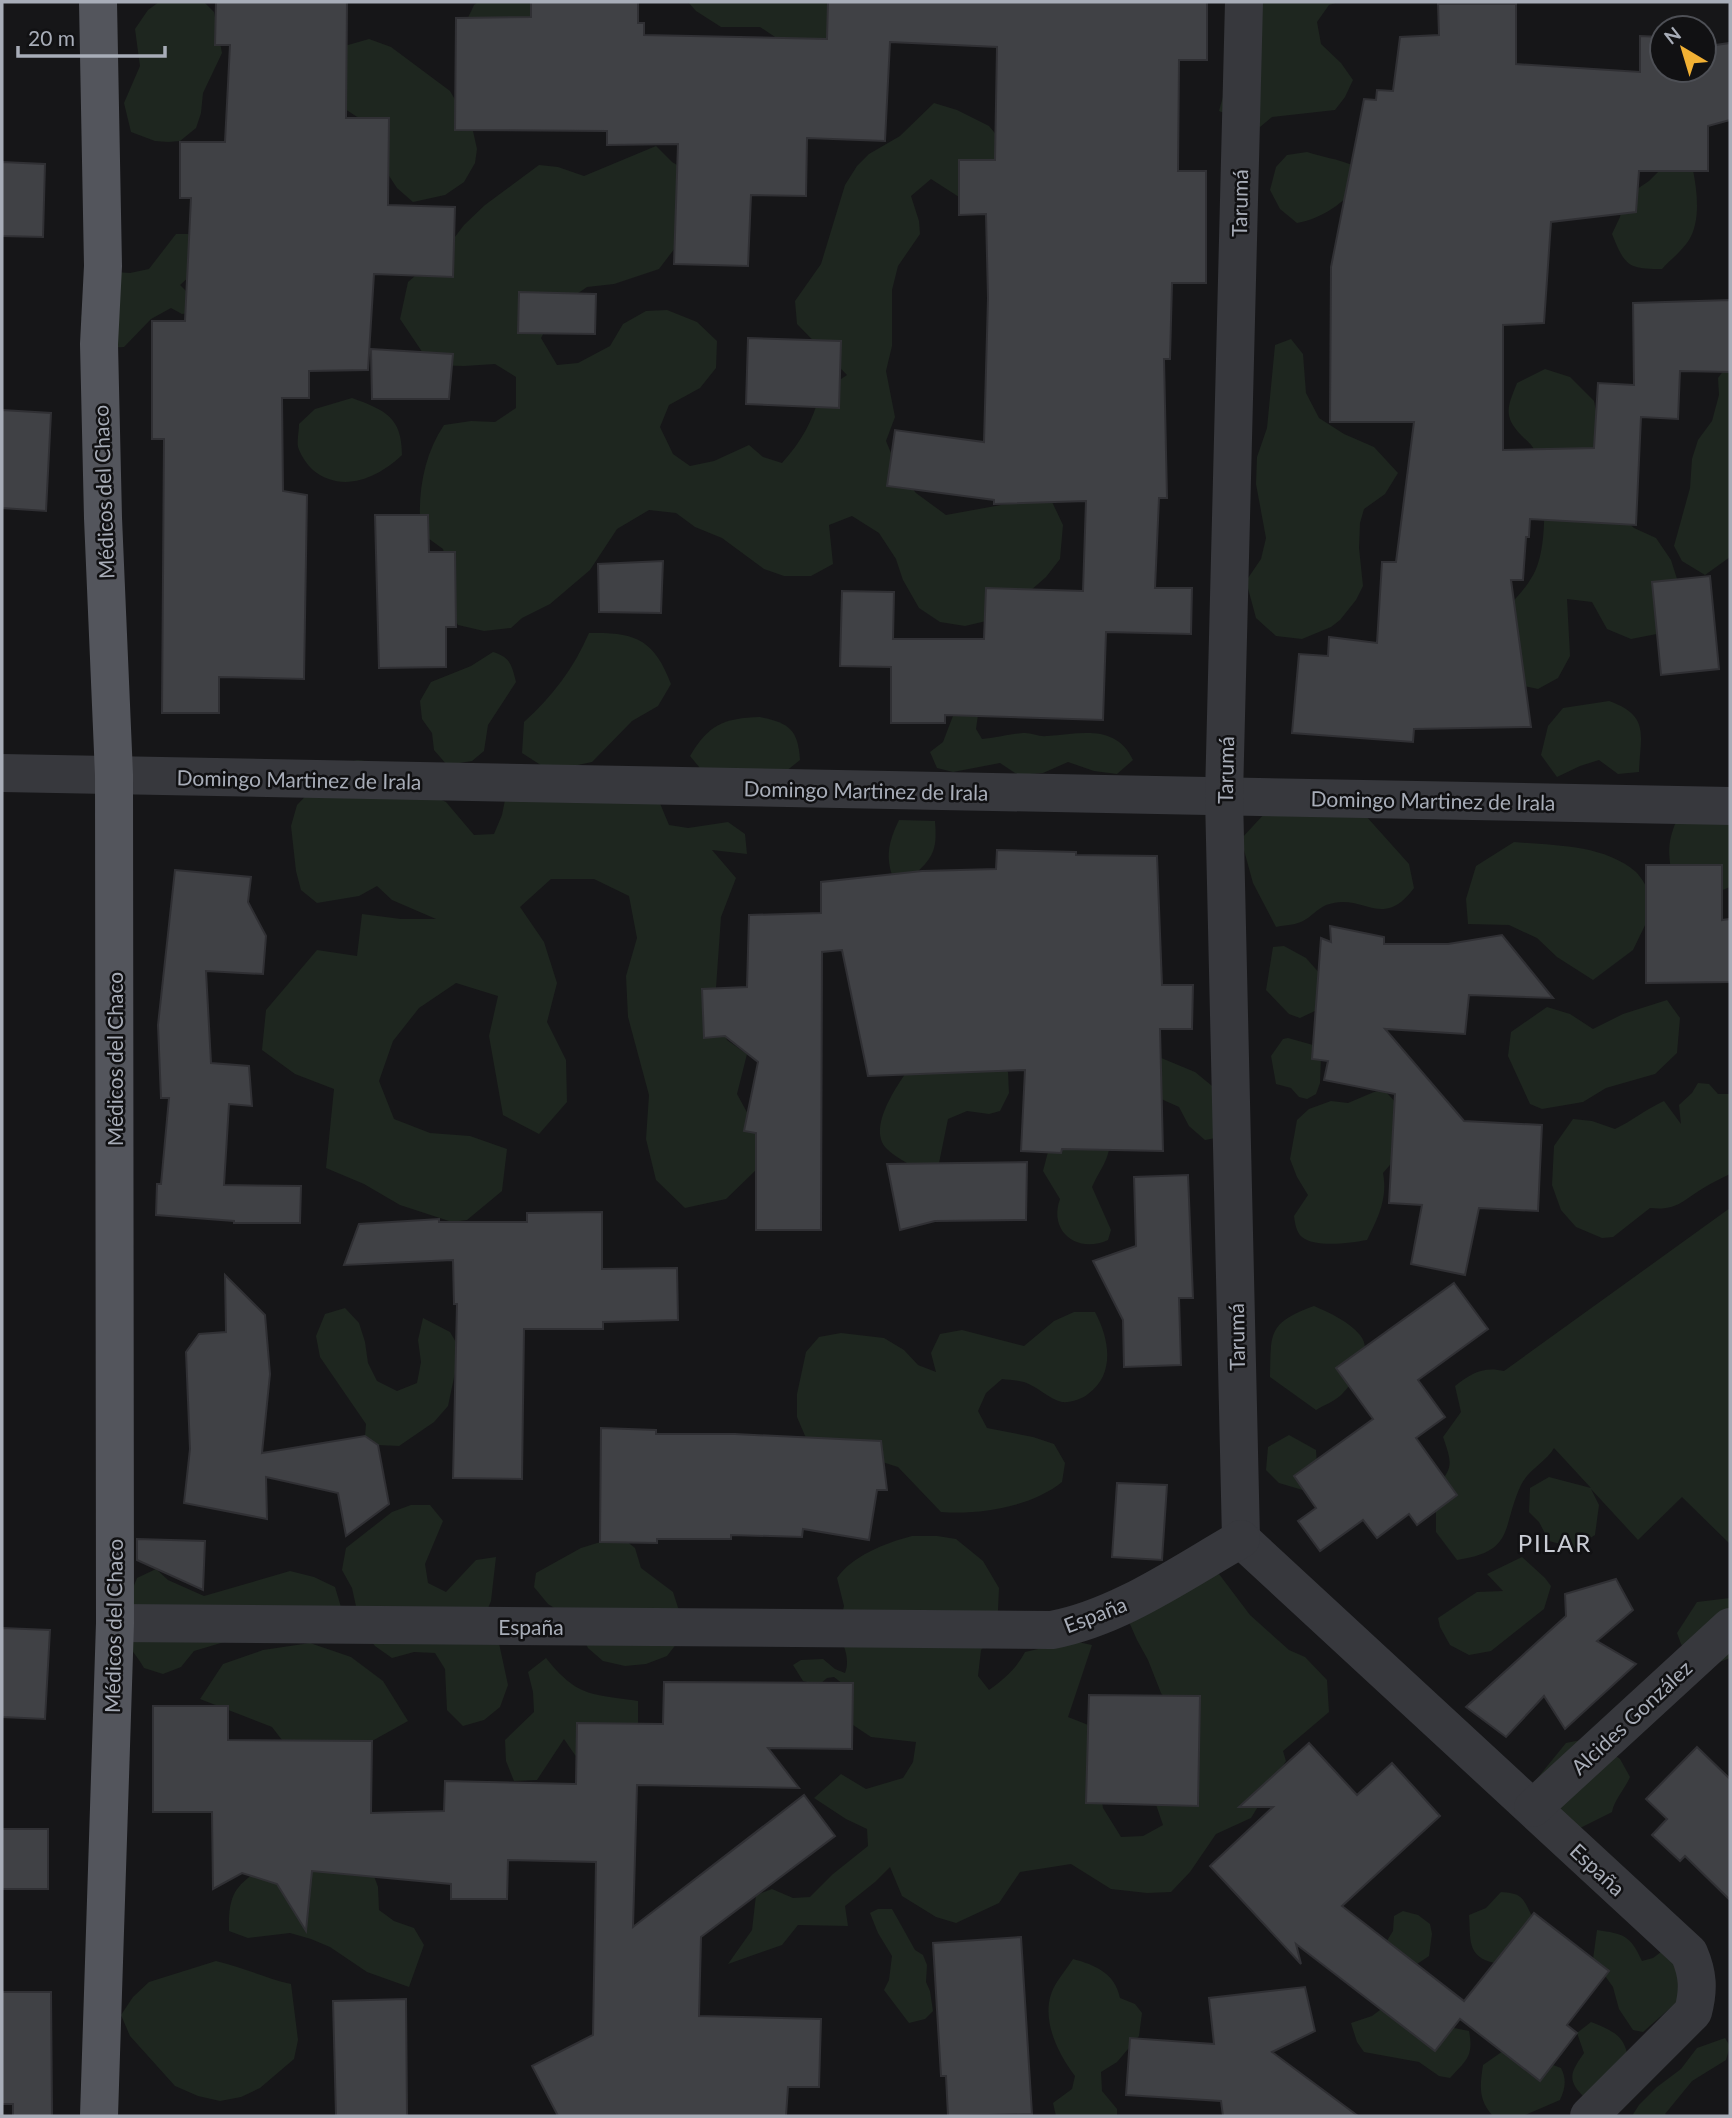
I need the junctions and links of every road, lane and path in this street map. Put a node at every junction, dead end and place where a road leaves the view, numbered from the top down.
1 (98, 2) edge
2 (1244, 2) edge
3 (2, 773) edge
4 (114, 775) junction
5 (1224, 796) junction
6 (1730, 806) edge
7 (1241, 1539) junction
8 (115, 1623) junction
9 (1730, 1627) edge
10 (1533, 1808) junction
11 (99, 2116) edge
12 (1589, 2116) edge

1 - 4 main road, Médicos del Chaco
2 - 5 street, Tarumá
3 - 4 street, Domingo Martinez de Irala
4 - 5 street, Domingo Martinez de Irala
4 - 8 main road, Médicos del Chaco
5 - 6 street, Domingo Martinez de Irala
5 - 7 street, Tarumá
7 - 8 street, España
7 - 10 street, España
8 - 11 main road, Médicos del Chaco
9 - 10 street, Alcides González
10 - 12 street, España

